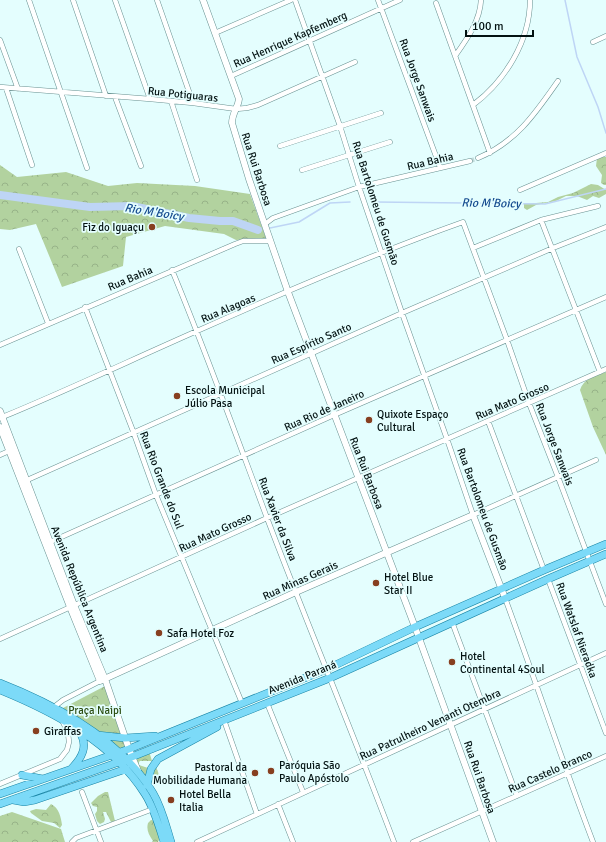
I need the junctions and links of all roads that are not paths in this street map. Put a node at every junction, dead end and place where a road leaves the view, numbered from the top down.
1 (29, 0) edge
2 (73, 0) edge
3 (115, 0) edge
4 (157, 0) edge
5 (203, 0) edge
6 (291, 0) edge
7 (295, 0) edge
8 (378, 0) edge
9 (400, 0) edge
10 (480, 0) edge
11 (530, 0) edge
12 (436, 3) dead end
13 (382, 8) junction
14 (215, 33) junction
15 (606, 36) edge
16 (0, 40) edge
17 (308, 40) junction
18 (593, 42) dead end
19 (455, 56) junction
20 (354, 62) dead end
21 (231, 76) junction
22 (322, 76) junction
23 (558, 81) dead end
24 (0, 87) edge
25 (6, 88) junction
26 (18, 89) junction
27 (62, 93) junction
28 (106, 96) junction
29 (115, 97) junction
30 (150, 99) junction
31 (171, 101) junction
32 (193, 102) junction
33 (473, 105) junction
34 (236, 109) junction
35 (381, 113) dead end
36 (340, 126) junction
37 (390, 142) dead end
38 (280, 146) dead end
39 (490, 153) junction
40 (606, 153) edge
41 (349, 154) junction
42 (478, 158) tunnel mouth
43 (467, 161) tunnel mouth
44 (32, 165) dead end
45 (141, 166) dead end
46 (440, 167) junction
47 (87, 168) dead end
48 (302, 170) dead end
49 (197, 180) dead end
50 (358, 187) junction
51 (520, 190) dead end
52 (598, 206) dead end
53 (542, 220) junction
54 (463, 222) joint
55 (264, 224) junction
56 (606, 227) edge
57 (270, 240) junction
58 (473, 248) junction
59 (552, 248) junction
60 (19, 249) dead end
61 (381, 253) junction
62 (172, 270) junction
63 (484, 278) junction
64 (288, 292) junction
65 (606, 297) edge
66 (85, 307) junction
67 (576, 310) junction
68 (402, 313) junction
69 (48, 323) junction
70 (197, 330) junction
71 (507, 340) junction
72 (0, 345) edge
73 (311, 353) junction
74 (606, 369) edge
75 (110, 370) junction
76 (600, 372) junction
77 (426, 376) junction
78 (221, 393) junction
79 (529, 403) junction
80 (0, 411) edge
81 (334, 415) junction
82 (1, 418) edge
83 (488, 421) junction
84 (0, 427) edge
85 (133, 431) junction
86 (448, 439) junction
87 (9, 451) junction
88 (0, 455) edge
89 (244, 456) junction
90 (596, 460) dead end
91 (358, 478) junction
92 (558, 478) junction
93 (23, 481) junction
94 (156, 494) junction
95 (516, 495) junction
96 (473, 515) junction
97 (267, 518) junction
98 (47, 543) junction
99 (606, 544) edge
100 (586, 552) junction
101 (386, 553) junction
102 (606, 554) edge
103 (182, 557) junction
104 (589, 560) junction
105 (544, 570) junction
106 (548, 579) junction
107 (502, 590) junction
108 (296, 592) junction
109 (505, 598) junction
110 (606, 604) edge
111 (72, 606) junction
112 (452, 622) junction
113 (415, 628) junction
114 (212, 630) junction
115 (419, 638) junction
116 (0, 639) edge
117 (606, 653) edge
118 (580, 665) junction
119 (327, 669) junction
120 (330, 678) junction
121 (103, 680) junction
122 (0, 683) edge
123 (536, 684) junction
124 (0, 690) edge
125 (242, 702) junction
126 (267, 703) junction
127 (54, 707) junction
128 (484, 708) junction
129 (235, 716) junction
130 (61, 719) junction
131 (225, 723) junction
132 (451, 724) junction
133 (78, 730) junction
134 (606, 733) edge
135 (97, 735) junction
136 (165, 735) junction
137 (125, 738) junction
138 (116, 754) junction
139 (126, 756) junction
140 (606, 756) edge
141 (364, 764) junction
142 (126, 769) junction
143 (71, 770) junction
144 (566, 774) junction
145 (22, 775) junction
146 (45, 779) junction
147 (0, 784) edge
148 (147, 785) junction
149 (82, 792) dead end
150 (303, 792) junction
151 (0, 794) edge
152 (517, 796) junction
153 (13, 800) junction
154 (0, 804) edge
155 (278, 804) junction
156 (153, 809) junction
157 (481, 812) junction
158 (257, 814) junction
159 (97, 830) junction
160 (424, 840) edge
161 (72, 842) edge
162 (101, 842) edge
163 (164, 842) edge
164 (171, 842) edge
165 (197, 842) edge
166 (293, 842) edge
167 (394, 842) edge
168 (413, 842) edge
169 (493, 842) edge
170 (593, 842) edge

1 - 27 street
2 - 28 street
3 - 30 street
4 - 32 street
5 - 14 main road, Rua Rui Barbosa
6 - 14 street
7 - 17 street, Rua Bartolomeu de Gusmão
8 - 13 street, Rua Jorge Sanwais
9 - 13 street, Rua Henrique Kapfemberg
10 - 19 street
11 - 33 street
12 - 19 street
13 - 17 street, Rua Henrique Kapfemberg
13 - 46 street, Rua Jorge Sanwais
14 - 21 main road, Rua Rui Barbosa
15 - 18 street
16 - 26 street
17 - 21 street, Rua Henrique Kapfemberg
17 - 22 street, Rua Bartolomeu de Gusmão
19 - 33 street
20 - 22 street, Rua Potiguaras
21 - 34 main road, Rua Rui Barbosa
22 - 34 street, Rua Potiguaras
22 - 36 street, Rua Bartolomeu de Gusmão
23 - 39 street
24 - 25 street, Rua Potiguaras
25 - 26 street, Rua Potiguaras
25 - 44 street
26 - 27 street, Rua Potiguaras
27 - 28 street, Rua Potiguaras
27 - 47 street
28 - 29 street, Rua Potiguaras
29 - 30 street, Rua Potiguaras
29 - 45 street
30 - 31 street, Rua Potiguaras
31 - 32 street, Rua Potiguaras
31 - 49 street
32 - 34 street, Rua Potiguaras
33 - 39 street
34 - 55 main road, Rua Rui Barbosa
35 - 36 street
36 - 38 street
36 - 41 street, Rua Bartolomeu de Gusmão
37 - 41 street
39 - 42 street
40 - 51 street
41 - 48 street
41 - 50 street, Rua Bartolomeu de Gusmão
43 - 46 street, Rua Bahia
46 - 50 street, Rua Bahia
50 - 55 street, Rua Bahia
50 - 61 street, Rua Bartolomeu de Gusmão
52 - 53 street
53 - 58 street
53 - 59 street
54 - 58 street, Rua Jorge Sanwais
54 - 61 street, Rua Alagoas
55 - 57 main road, Rua Rui Barbosa
56 - 59 street, Rua Espírito Santo
57 - 62 street, Rua Bahia
57 - 64 main road, Rua Rui Barbosa
58 - 63 street, Rua Jorge Sanwais
59 - 63 street, Rua Espírito Santo
59 - 67 street
60 - 69 street
61 - 64 street, Rua Alagoas
61 - 68 street, Rua Bartolomeu de Gusmão
62 - 66 street, Rua Bahia
62 - 70 street, Rua Xavier da Silva
63 - 68 street, Rua Espírito Santo
63 - 71 street, Rua Jorge Sanwais
64 - 70 street, Rua Alagoas
64 - 73 main road, Rua Rui Barbosa
65 - 67 street, Rua Rio de Janeiro
66 - 69 street, Rua Bahia
66 - 75 street, Rua Rio Grande do Sul
67 - 71 street, Rua Rio de Janeiro
67 - 76 street
68 - 73 street, Rua Espírito Santo
68 - 77 street, Rua Bartolomeu de Gusmão
69 - 72 street, Rua Bahia
70 - 75 street, Rua Alagoas
70 - 78 street, Rua Xavier da Silva
71 - 77 street, Rua Rio de Janeiro
71 - 79 street, Rua Jorge Sanwais
73 - 78 street, Rua Espírito Santo
73 - 81 main road, Rua Rui Barbosa
74 - 76 street, Rua Mato Grosso
75 - 82 street, Rua Alagoas
75 - 85 street, Rua Rio Grande do Sul
76 - 79 street, Rua Mato Grosso
77 - 81 street, Rua Rio de Janeiro
77 - 86 street, Rua Bartolomeu de Gusmão
78 - 85 street, Rua Espírito Santo
78 - 89 street, Rua Xavier da Silva
79 - 83 street, Rua Mato Grosso
79 - 92 street, Rua Jorge Sanwais
80 - 82 main road, Avenida República Argentina
81 - 89 street, Rua Rio de Janeiro
81 - 91 main road, Rua Rui Barbosa
82 - 93 main road, Avenida República Argentina
83 - 86 street, Rua Mato Grosso
83 - 95 street
84 - 87 main road, Avenida República Argentina
85 - 93 street, Rua Espírito Santo
85 - 94 street, Rua Rio Grande do Sul
86 - 91 street, Rua Mato Grosso
86 - 96 street, Rua Bartolomeu de Gusmão
87 - 88 street
87 - 93 main road, Avenida República Argentina
89 - 94 street, Rua Rio de Janeiro
89 - 97 street, Rua Xavier da Silva
90 - 92 street, Rua Minas Gerais
91 - 97 street, Rua Mato Grosso
91 - 101 main road, Rua Rui Barbosa
92 - 95 street, Rua Minas Gerais
92 - 100 street, Rua Jorge Sanwais
93 - 98 main road, Avenida República Argentina
94 - 98 street, Rua Rio de Janeiro
94 - 103 street, Rua Rio Grande do Sul
95 - 96 street, Rua Minas Gerais
95 - 105 street
96 - 101 main road, Rua Minas Gerais
96 - 107 main road, Rua Bartolomeu de Gusmão
97 - 103 street, Rua Mato Grosso
97 - 108 street, Rua Xavier da Silva
98 - 111 main road, Avenida República Argentina
99 - 100 main road, Avenida Paraná
100 - 104 street, Rua Jorge Sanwais
100 - 105 main road, Avenida Paraná
101 - 108 main road, Rua Minas Gerais
101 - 113 main road, Rua Rui Barbosa
102 - 104 main road, Avenida Paraná
103 - 111 street, Rua Mato Grosso
103 - 114 street, Rua Rio Grande do Sul
104 - 106 main road, Avenida Paraná
104 - 110 street, Rua Jorge Sanwais
105 - 107 main road, Avenida Paraná
106 - 109 main road, Avenida Paraná
106 - 118 street, Rua Watslaf Nieradka
107 - 109 main road, Rua Bartolomeu de Gusmão
107 - 113 main road, Avenida Paraná
108 - 114 main road, Rua Minas Gerais
108 - 119 street, Rua Xavier da Silva
109 - 112 main road, Avenida Paraná
109 - 123 street, Rua Bartolomeu de Gusmão
111 - 116 street, Rua Mato Grosso
111 - 121 main road, Avenida República Argentina
112 - 115 main road, Avenida Paraná
112 - 128 street
113 - 115 main road, Rua Rui Barbosa
113 - 119 main road, Avenida Paraná
114 - 121 main road, Rua Minas Gerais
114 - 125 street, Rua Rio Grande do Sul
115 - 120 main road, Avenida Paraná
115 - 132 main road, Rua Rui Barbosa
117 - 118 street, Rua Patrulheiro Venanti Otembra
118 - 123 street, Rua Patrulheiro Venanti Otembra
118 - 134 street, Rua Watslaf Nieradka
119 - 120 street, Rua Xavier da Silva
119 - 125 main road, Avenida Paraná
120 - 126 main road, Avenida Paraná
120 - 141 street, Rua Xavier da Silva
121 - 127 street, Rua Minas Gerais
121 - 137 main road, Avenida República Argentina
122 - 127 main road
123 - 128 street, Rua Patrulheiro Venanti Otembra
123 - 144 street, Rua Bartolomeu de Gusmão
124 - 130 main road
125 - 136 main road, Avenida Paraná
126 - 129 main road, Avenida Paraná
126 - 150 street
127 - 135 main road
128 - 132 street, Rua Patrulheiro Venanti Otembra
128 - 152 street
129 - 131 main road
129 - 139 main road, Avenida Paraná
130 - 133 main road
130 - 145 street
131 - 148 main road
131 - 158 street
132 - 141 street, Rua Patrulheiro Venanti Otembra
132 - 157 main road, Rua Rui Barbosa
133 - 138 main road
133 - 143 main road
135 - 137 main road
135 - 138 main road
136 - 137 main road
136 - 139 main road, Avenida Paraná
137 - 139 main road, Avenida República Argentina
138 - 139 main road
138 - 139 main road, Avenida Paraná
138 - 143 main road, Avenida Paraná
139 - 142 main road, Avenida República Argentina
139 - 148 main road, Avenida República Argentina
139 - 153 main road, Avenida Paraná
140 - 144 street, Rua Castelo Branco
141 - 150 street, Rua Patrulheiro Venanti Otembra
141 - 167 street, Rua Xavier da Silva
142 - 153 main road
142 - 156 main road, Avenida República Argentina
143 - 146 main road, Avenida Paraná
144 - 152 street, Rua Castelo Branco
144 - 170 street, Rua Bartolomeu de Gusmão
145 - 146 main road
145 - 147 street
146 - 151 main road, Avenida Paraná
148 - 164 main road, Avenida República Argentina
149 - 159 street
150 - 155 street, Rua Patrulheiro Venanti Otembra
152 - 157 street, Rua Castelo Branco
153 - 154 main road, Avenida Paraná
155 - 158 street, Rua Patrulheiro Venanti Otembra
155 - 166 street
156 - 159 street
156 - 163 main road, Avenida República Argentina
157 - 160 street, Rua Castelo Branco
157 - 169 main road, Rua Rui Barbosa
158 - 165 street, Rua Patrulheiro Venanti Otembra
159 - 161 street
159 - 162 street
160 - 168 street, Rua Castelo Branco

